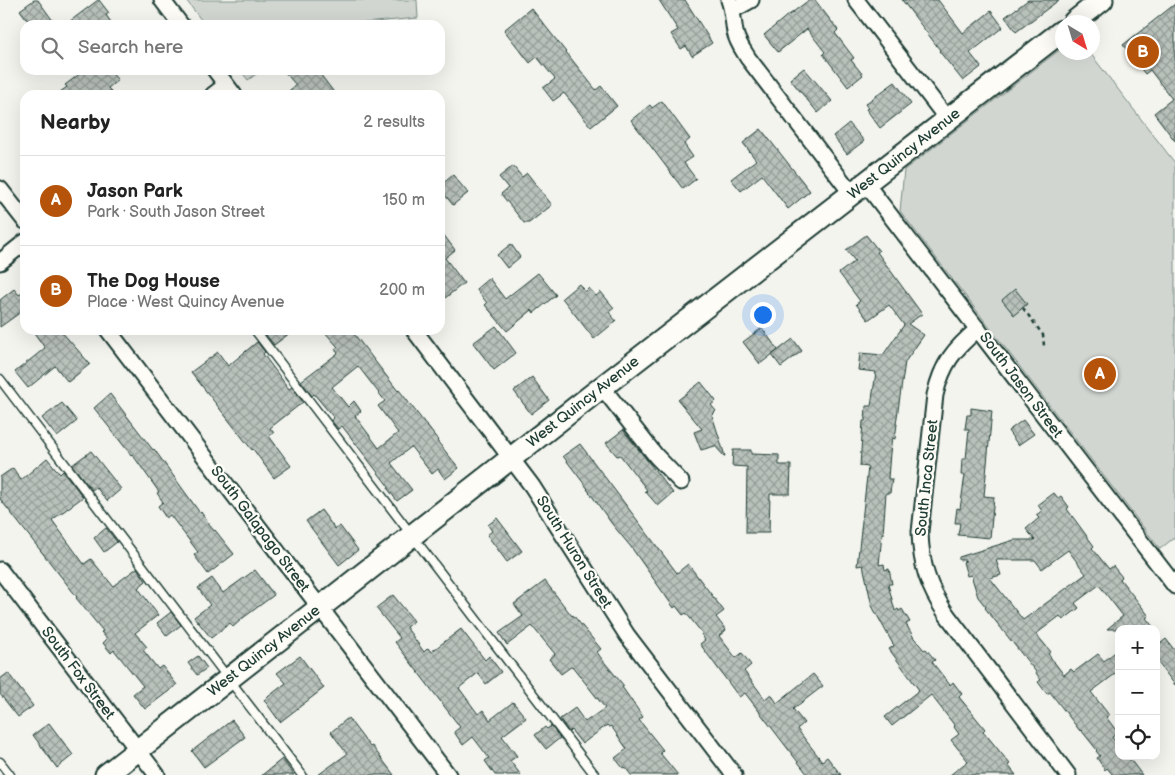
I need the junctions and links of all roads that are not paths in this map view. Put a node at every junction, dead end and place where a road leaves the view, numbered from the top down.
1 (162, 0) edge
2 (751, 0) edge
3 (856, 0) edge
4 (1100, 1) edge
5 (731, 5) edge
6 (1083, 15) edge
7 (177, 20) edge
8 (1055, 36) edge
9 (219, 75) edge
10 (230, 90) edge
11 (948, 120) junction
12 (0, 188) edge
13 (859, 189) junction
14 (20, 214) edge
15 (20, 246) edge
16 (0, 262) edge
17 (978, 329) junction
18 (112, 335) edge
19 (259, 335) edge
20 (418, 335) edge
21 (0, 379) edge
22 (602, 387) junction
23 (512, 458) junction
24 (681, 482) dead end
25 (412, 536) junction
26 (0, 570) edge
27 (1175, 586) edge
28 (320, 607) junction
29 (228, 679) junction
30 (138, 750) junction
31 (0, 762) edge
32 (10, 775) edge
33 (106, 775) edge
34 (157, 775) edge
35 (302, 775) edge
36 (448, 775) edge
37 (595, 775) edge
38 (734, 775) edge
39 (1068, 775) edge

1 - 7 street
2 - 5 street
3 - 11 street
4 - 6 street
5 - 13 street, South Jason Street
8 - 11 street, West Quincy Avenue
9 - 10 street
11 - 13 street, West Quincy Avenue
12 - 14 street
13 - 17 street, South Jason Street
13 - 22 street, West Quincy Avenue
15 - 16 street
17 - 27 street, South Jason Street
17 - 39 street, South Inca Street
18 - 28 street, South Galapago Street
19 - 25 lane
20 - 23 street, South Huron Street
21 - 29 lane
22 - 23 street, West Quincy Avenue
22 - 24 street
23 - 25 street, West Quincy Avenue
23 - 38 street, South Huron Street
25 - 28 street, West Quincy Avenue
25 - 37 lane
26 - 30 street, South Fox Street
28 - 29 street, West Quincy Avenue
28 - 36 street, South Galapago Street
29 - 30 street, West Quincy Avenue
29 - 35 lane
30 - 33 street, West Quincy Avenue
30 - 34 street, South Fox Street
31 - 32 lane

